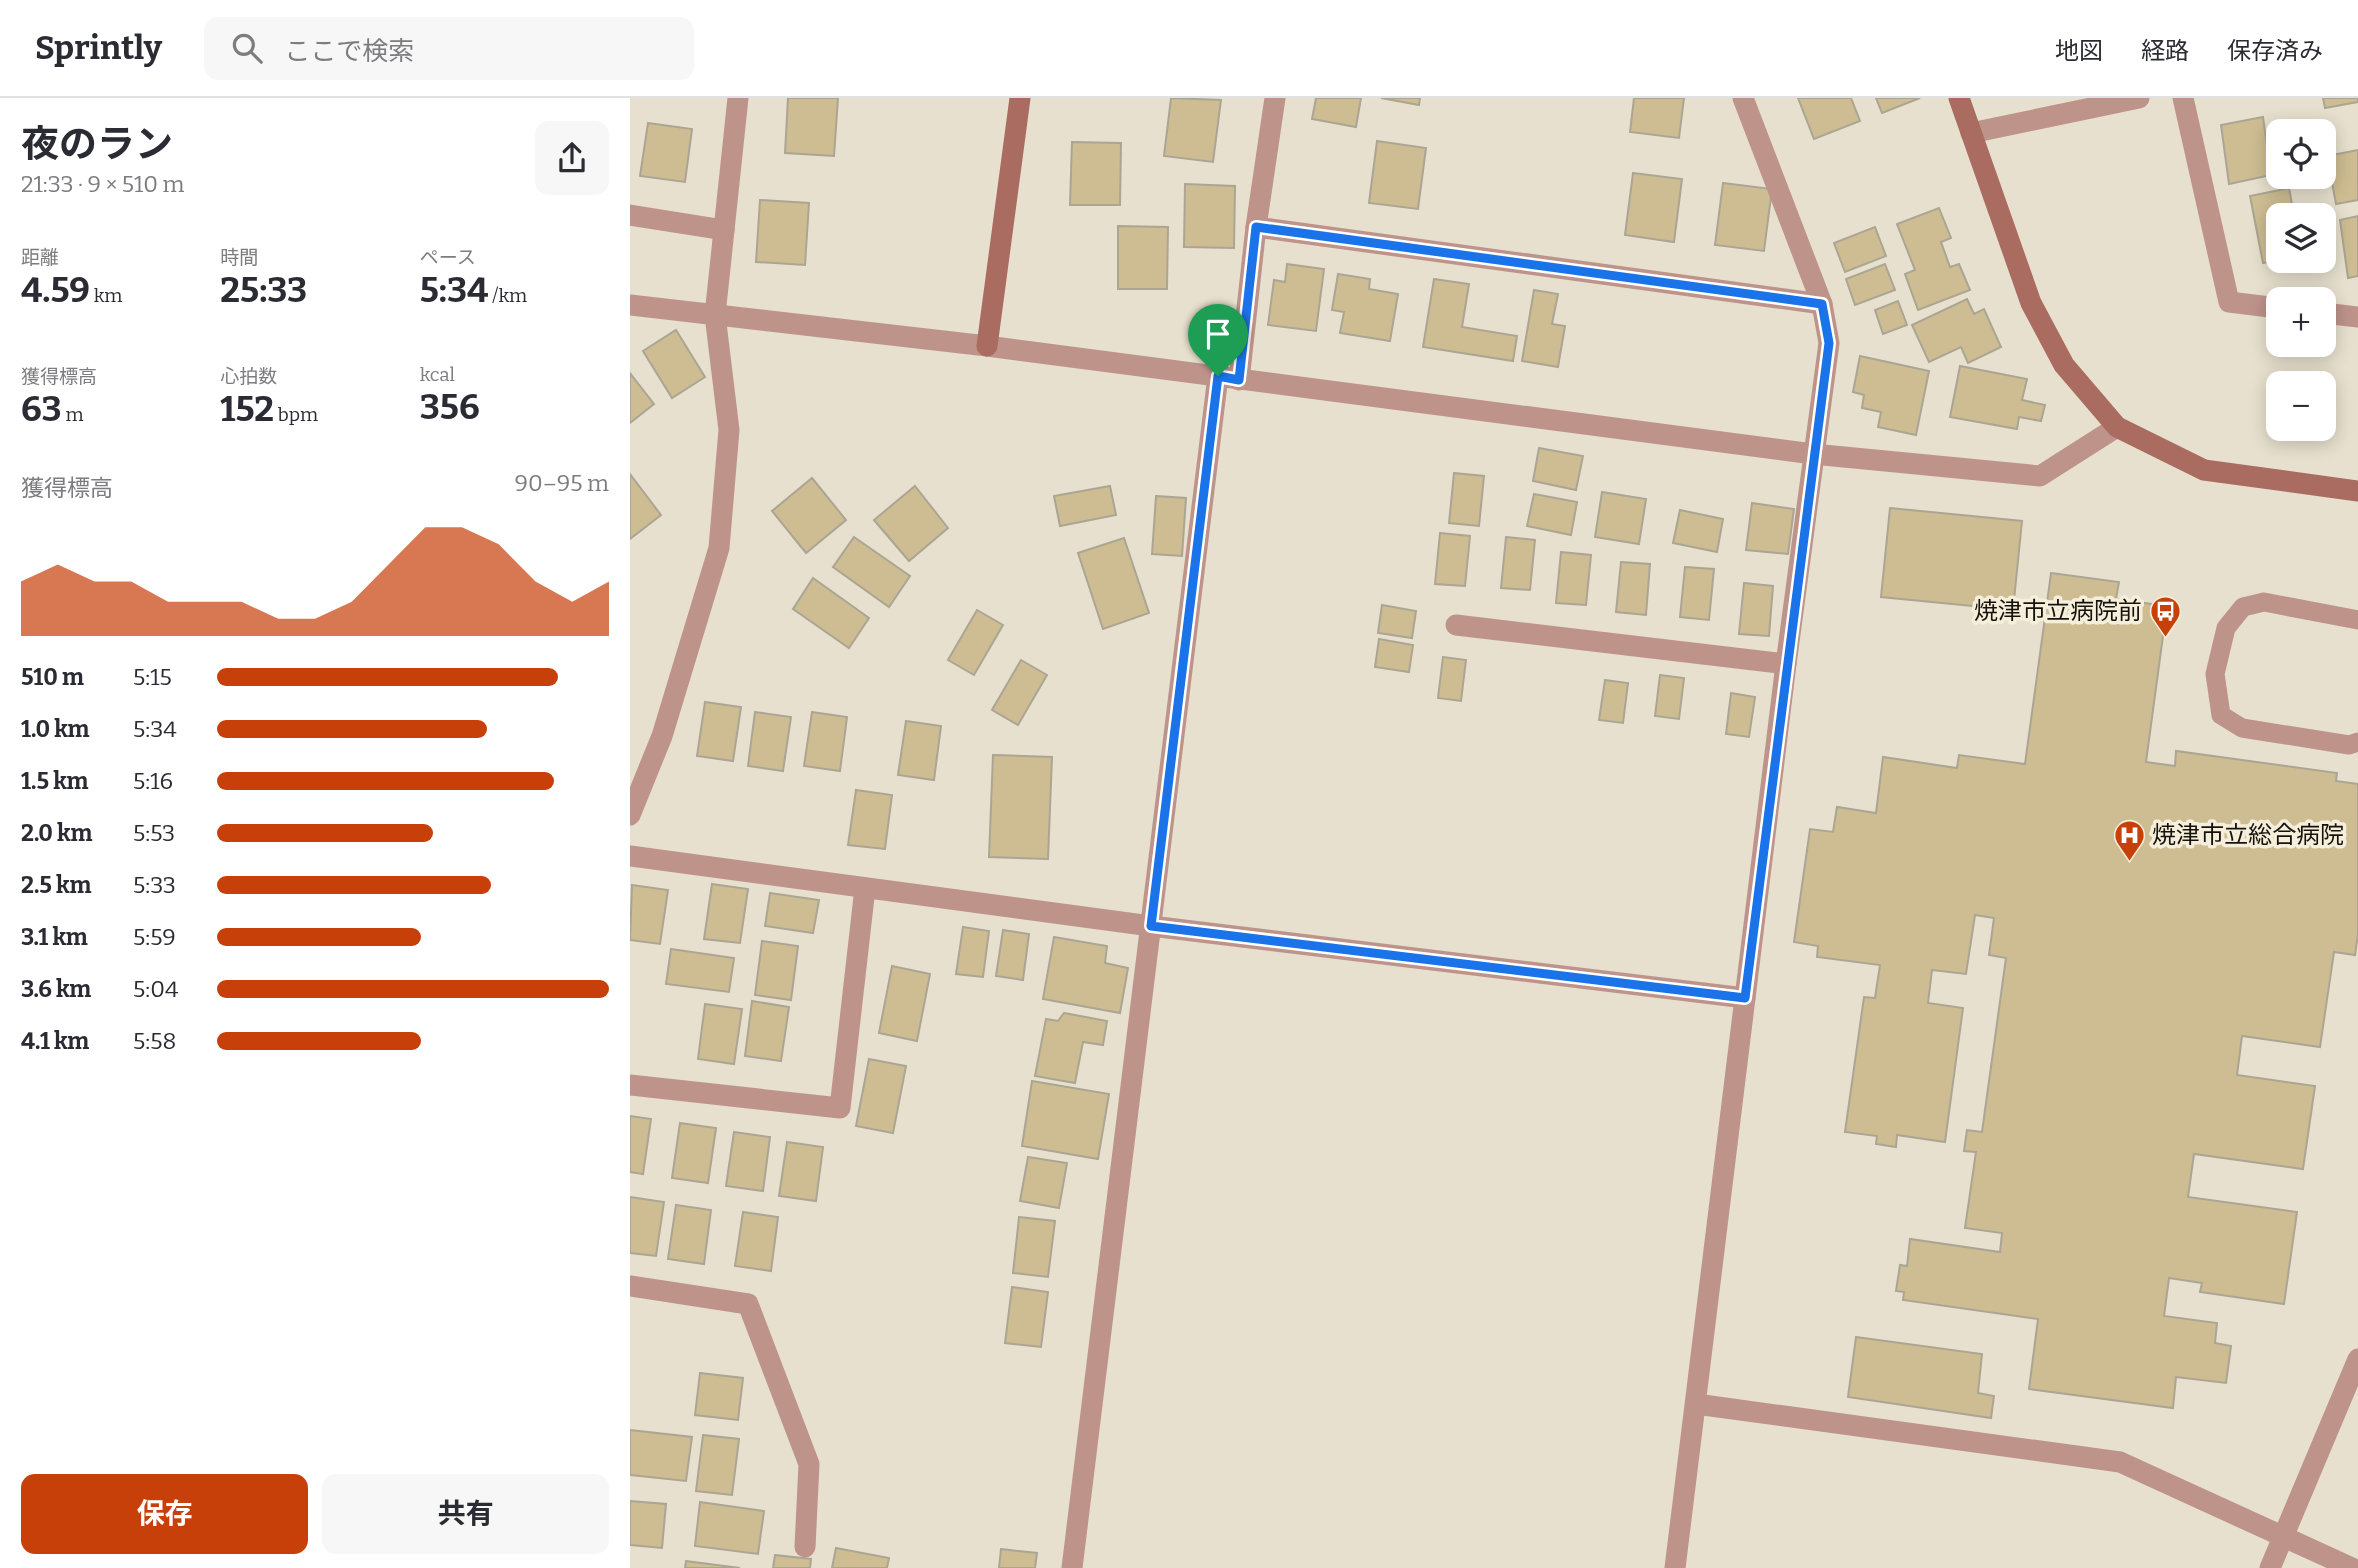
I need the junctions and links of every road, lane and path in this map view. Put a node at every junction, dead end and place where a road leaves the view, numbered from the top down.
1 (738, 98) edge
2 (1020, 98) edge
3 (1275, 98) edge
4 (1742, 98) edge
5 (1959, 98) edge
6 (2139, 98) edge
7 (2183, 98) edge
8 (1971, 133) junction
9 (630, 215) edge
10 (1256, 227) junction
11 (724, 230) junction
12 (630, 304) edge
13 (1822, 304) junction
14 (2266, 307) edge
15 (2336, 314) edge
16 (715, 316) junction
17 (2358, 317) edge
18 (986, 346) junction
19 (1229, 378) junction
20 (2117, 427) junction
21 (1813, 454) junction
22 (2358, 491) edge
23 (2358, 620) edge
24 (1457, 625) dead end
25 (1786, 664) junction
26 (2358, 742) edge
27 (630, 815) edge
28 (630, 856) edge
29 (865, 888) junction
30 (1151, 926) junction
31 (1745, 998) junction
32 (630, 1085) edge
33 (630, 1286) edge
34 (2358, 1359) edge
35 (1696, 1404) junction
36 (2283, 1536) junction
37 (805, 1548) dead end
38 (1072, 1568) edge
39 (1675, 1568) edge
40 (2270, 1568) edge
41 (2352, 1568) edge

1 - 11 street
2 - 18 street
3 - 10 street
4 - 13 street
5 - 8 street
6 - 8 street
7 - 14 street
8 - 20 street
9 - 11 street
10 - 13 street
10 - 19 street
11 - 16 street
12 - 16 street
13 - 21 street
15 - 17 street
16 - 18 street
16 - 27 street
18 - 19 street
19 - 21 street
19 - 30 street
20 - 21 street
20 - 22 street
21 - 25 street
23 - 26 lane
24 - 25 street
25 - 31 street
28 - 29 street
29 - 30 street
29 - 32 street
30 - 31 street
30 - 38 street
31 - 35 street
33 - 37 street
34 - 36 street
35 - 36 street
35 - 39 street
36 - 40 street
36 - 41 street

